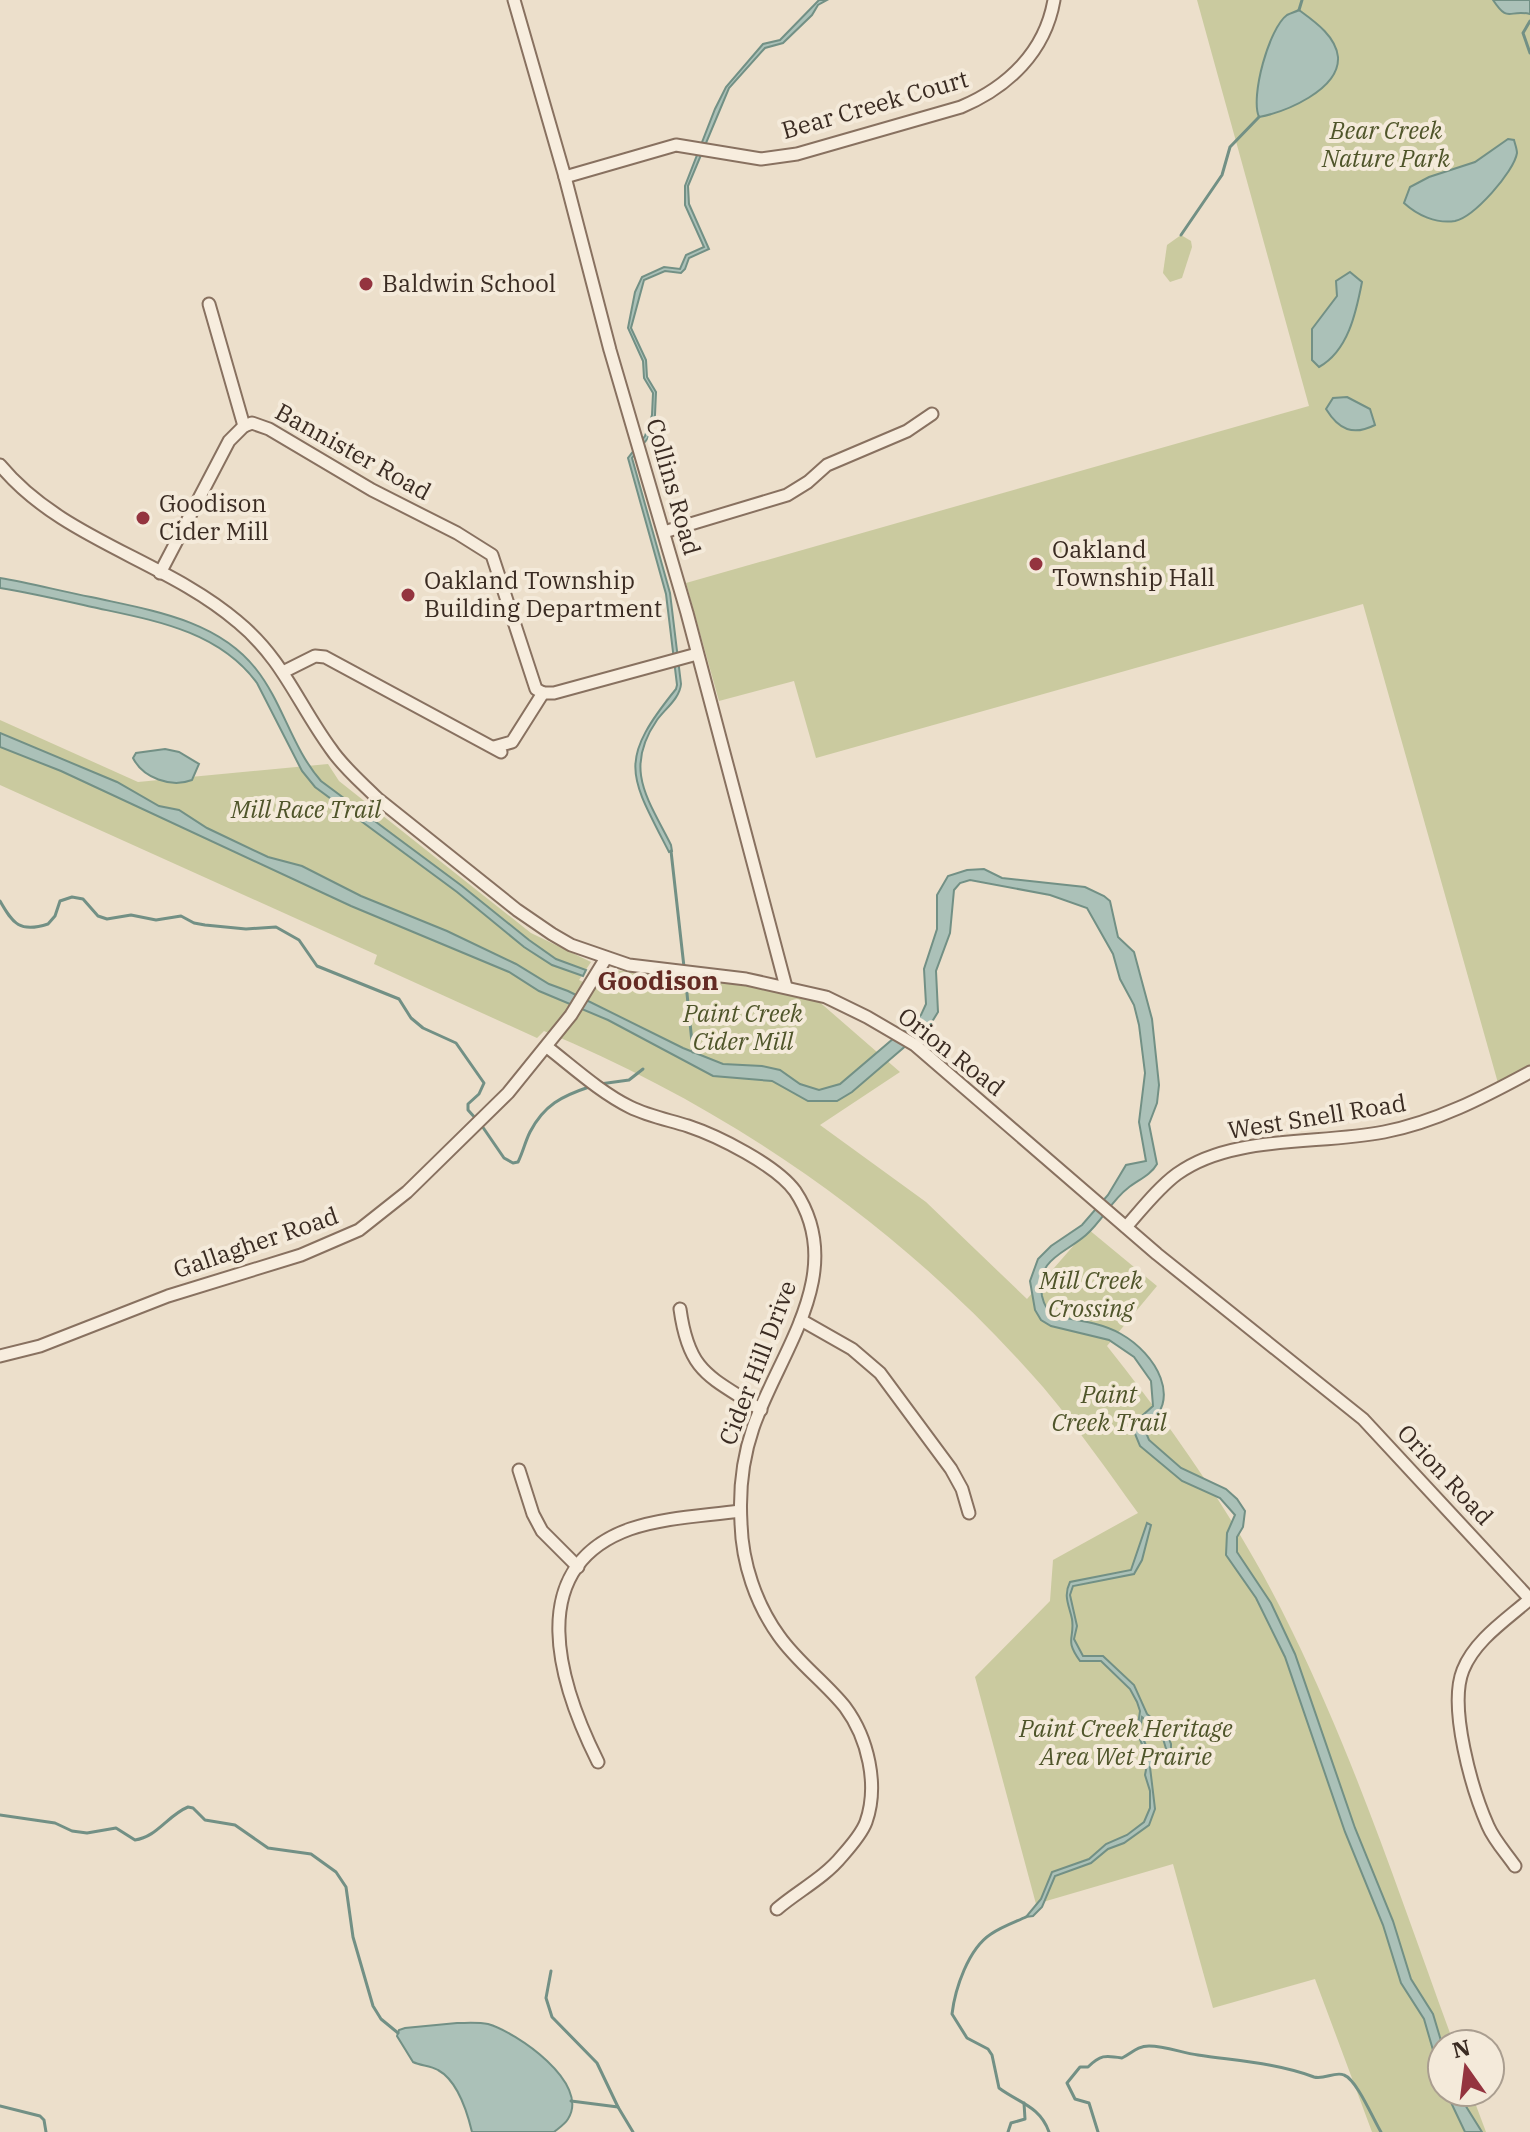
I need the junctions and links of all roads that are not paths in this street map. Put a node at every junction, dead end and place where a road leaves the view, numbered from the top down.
1 (514, 0) edge
2 (1054, 0) edge
3 (565, 177) junction
4 (209, 304) dead end
5 (932, 414) dead end
6 (244, 426) junction
7 (0, 465) edge
8 (664, 532) junction
9 (160, 573) junction
10 (697, 654) junction
11 (283, 672) junction
12 (543, 693) junction
13 (606, 958) junction
14 (786, 987) junction
15 (547, 1047) junction
16 (1530, 1072) edge
17 (1126, 1227) junction
18 (680, 1309) dead end
19 (801, 1320) junction
20 (0, 1356) edge
21 (761, 1410) junction
22 (519, 1470) dead end
23 (740, 1511) junction
24 (969, 1513) dead end
25 (578, 1567) junction
26 (1530, 1599) edge
27 (598, 1762) dead end
28 (1515, 1866) dead end
29 (777, 1909) dead end

1 - 3 street, Collins Road
2 - 3 street, Bear Creek Court
3 - 8 street, Collins Road
4 - 6 street
5 - 8 street
6 - 9 street
6 - 12 street, Bannister Road
7 - 9 street, Orion Road
8 - 10 street, Collins Road
9 - 11 street, Orion Road
10 - 12 street
10 - 14 street, Collins Road
11 - 12 street
11 - 13 street, Orion Road
13 - 14 street, Orion Road
13 - 15 street, Gallagher Road
14 - 17 street, Orion Road
15 - 19 street, Cider Hill Drive
15 - 20 street, Gallagher Road
16 - 17 street, West Snell Road
17 - 26 street, Orion Road
18 - 21 street
19 - 21 street, Cider Hill Drive
19 - 24 street
21 - 23 street, Cider Hill Drive
22 - 25 street
23 - 25 street
23 - 29 street, Cider Hill Drive
25 - 27 street
26 - 28 street

